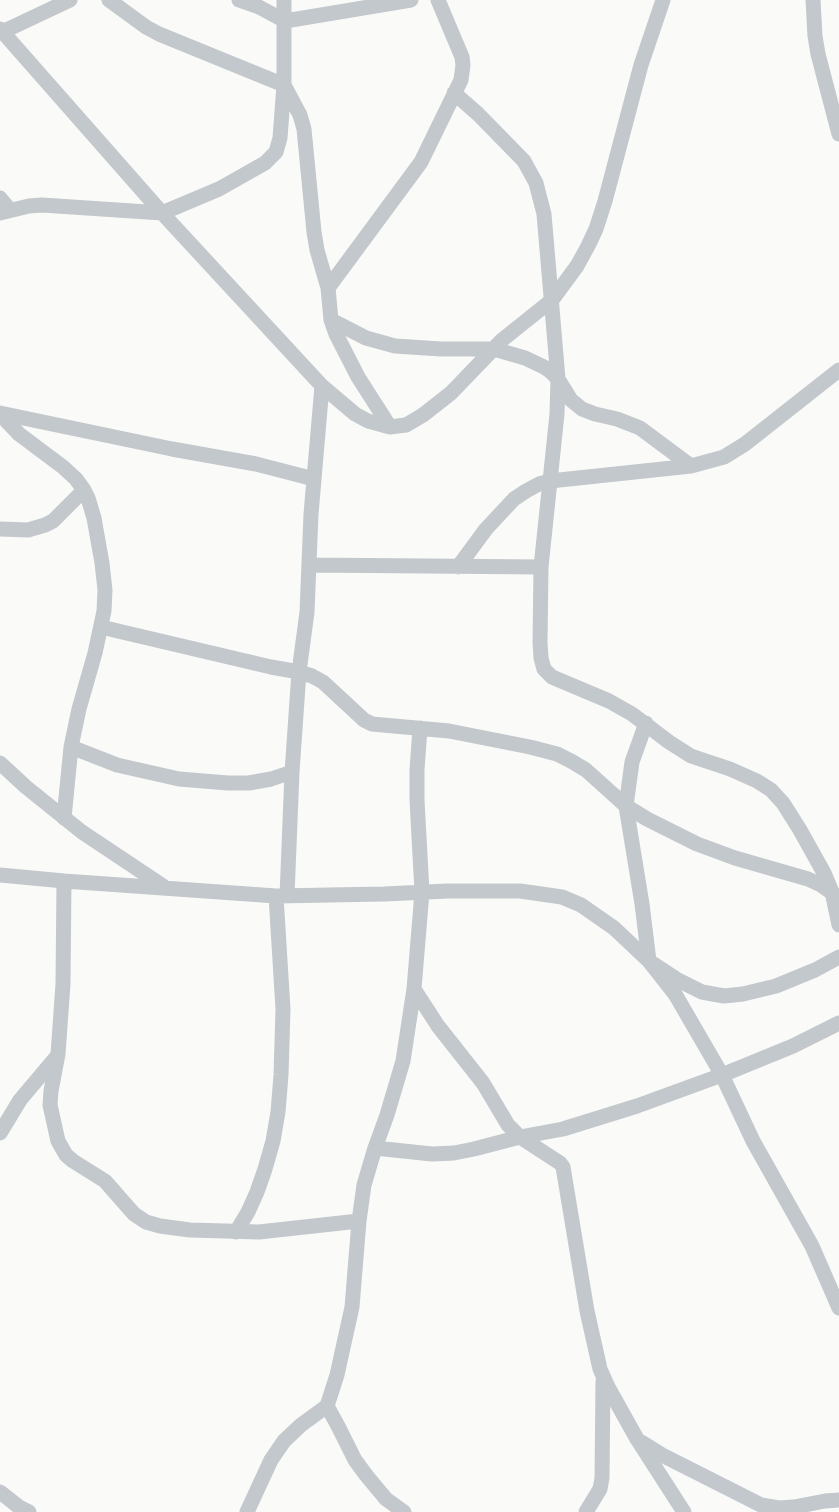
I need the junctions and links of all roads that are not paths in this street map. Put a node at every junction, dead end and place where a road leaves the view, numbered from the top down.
1 (70, 0) edge
2 (109, 0) edge
3 (239, 0) edge
4 (284, 0) edge
5 (411, 0) edge
6 (438, 0) edge
7 (663, 0) edge
8 (812, 0) edge
9 (285, 21) junction
10 (1, 31) edge
11 (284, 85) junction
12 (454, 93) junction
13 (839, 134) edge
14 (0, 198) edge
15 (5, 211) edge
16 (162, 213) junction
17 (328, 288) junction
18 (552, 300) junction
19 (331, 320) junction
20 (494, 348) junction
21 (839, 370) edge
22 (558, 379) junction
23 (322, 386) junction
24 (0, 414) edge
25 (390, 427) junction
26 (691, 466) junction
27 (314, 479) junction
28 (550, 481) junction
29 (84, 490) junction
30 (0, 529) edge
31 (309, 565) junction
32 (458, 567) junction
33 (541, 567) junction
34 (101, 627) junction
35 (299, 672) junction
36 (646, 723) junction
37 (420, 728) junction
38 (71, 747) junction
39 (0, 763) edge
40 (292, 772) junction
41 (626, 806) junction
42 (64, 818) junction
43 (0, 875) edge
44 (64, 881) junction
45 (165, 888) junction
46 (422, 892) junction
47 (835, 895) edge
48 (281, 896) junction
49 (839, 925) edge
50 (839, 957) edge
51 (649, 961) junction
52 (414, 989) junction
53 (839, 1022) edge
54 (58, 1054) junction
55 (722, 1075) junction
56 (0, 1133) edge
57 (520, 1137) junction
58 (374, 1148) junction
59 (359, 1221) junction
60 (236, 1232) junction
61 (839, 1308) edge
62 (603, 1375) junction
63 (326, 1406) junction
64 (637, 1439) junction
65 (374, 1485) junction
66 (0, 1492) edge
67 (839, 1500) edge
68 (29, 1512) edge
69 (247, 1512) edge
70 (384, 1512) edge
71 (404, 1512) edge
72 (586, 1512) edge
73 (684, 1512) edge

1 - 10 street
2 - 11 street
3 - 9 street
4 - 9 street
5 - 9 street
6 - 12 street
7 - 18 street
8 - 13 street
9 - 11 street
10 - 16 street
11 - 16 street
11 - 17 street
12 - 17 street
12 - 18 street
14 - 15 street
15 - 16 street
16 - 23 street
17 - 19 street
18 - 20 street
18 - 22 street
19 - 20 street
19 - 25 street
20 - 22 street
20 - 25 street
21 - 26 street
22 - 26 street
22 - 28 street
23 - 25 street
23 - 27 street
24 - 27 street
24 - 29 street
26 - 28 street
27 - 31 street
28 - 32 street
28 - 33 street
29 - 30 street
29 - 34 street
31 - 32 street
31 - 35 street
32 - 33 street
33 - 36 street
34 - 35 street
34 - 38 street
35 - 37 street
35 - 40 street
36 - 41 street
36 - 47 street
37 - 41 street
37 - 46 street
38 - 40 street
38 - 42 street
39 - 42 street
40 - 48 street
41 - 47 street
41 - 51 street
42 - 45 street
43 - 44 street
44 - 45 street
44 - 54 street
45 - 48 street
46 - 48 street
46 - 51 street
46 - 52 street
47 - 49 street
48 - 60 street
50 - 51 street
51 - 55 street
52 - 57 street
52 - 58 street
53 - 55 street
54 - 56 street
54 - 60 street
55 - 57 street
55 - 61 street
57 - 58 street
57 - 62 street
58 - 59 street
59 - 60 street
59 - 63 street
62 - 64 street
62 - 72 street
63 - 65 street
63 - 69 street
64 - 67 street
64 - 73 street
65 - 70 street
65 - 71 street
66 - 68 street

